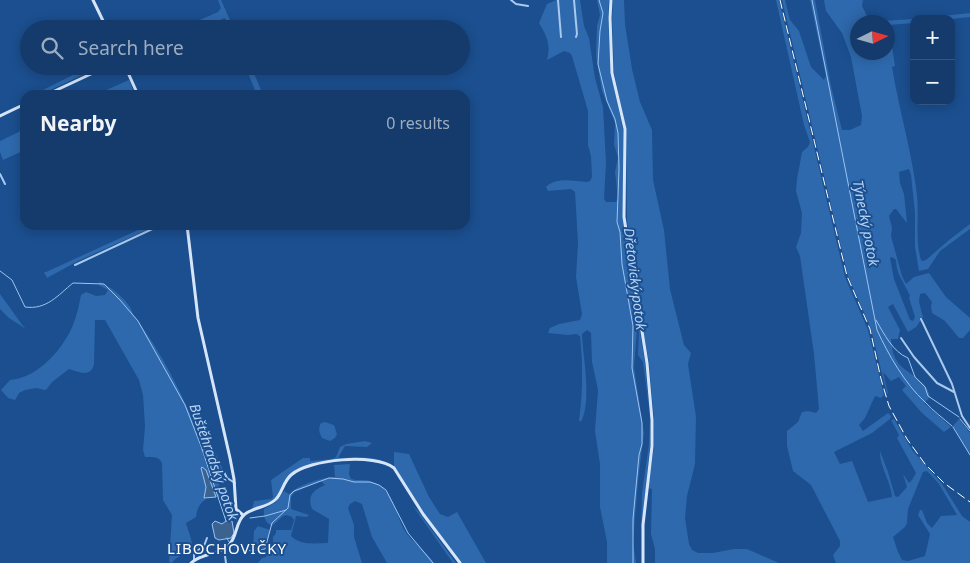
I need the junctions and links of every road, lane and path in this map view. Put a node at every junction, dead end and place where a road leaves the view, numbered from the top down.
1 (93, 0) edge
2 (511, 0) edge
3 (558, 0) edge
4 (574, 0) edge
5 (611, 0) edge
6 (528, 6) dead end
7 (103, 20) edge
8 (576, 36) dead end
9 (561, 37) dead end
10 (89, 75) edge
11 (129, 75) edge
12 (57, 90) edge
13 (136, 90) edge
14 (20, 106) edge
15 (0, 116) edge
16 (0, 174) edge
17 (4, 184) dead end
18 (150, 230) edge
19 (188, 230) edge
20 (75, 265) dead end
21 (921, 319) dead end
22 (901, 338) dead end
23 (954, 392) junction
24 (970, 428) edge
25 (224, 472) dead end
26 (235, 484) junction
27 (243, 515) junction
28 (207, 538) dead end
29 (224, 549) junction
30 (193, 562) edge
31 (226, 563) edge
32 (460, 563) edge
33 (643, 563) edge

1 - 7 street
2 - 6 street
3 - 9 street
4 - 8 street
5 - 33 street
10 - 12 street
11 - 13 street
14 - 15 street
16 - 17 street
18 - 20 street
19 - 26 street
21 - 23 street
22 - 23 street
23 - 24 street
25 - 26 street
26 - 27 street
27 - 29 street
27 - 32 street
28 - 30 street
29 - 30 street
29 - 31 street

